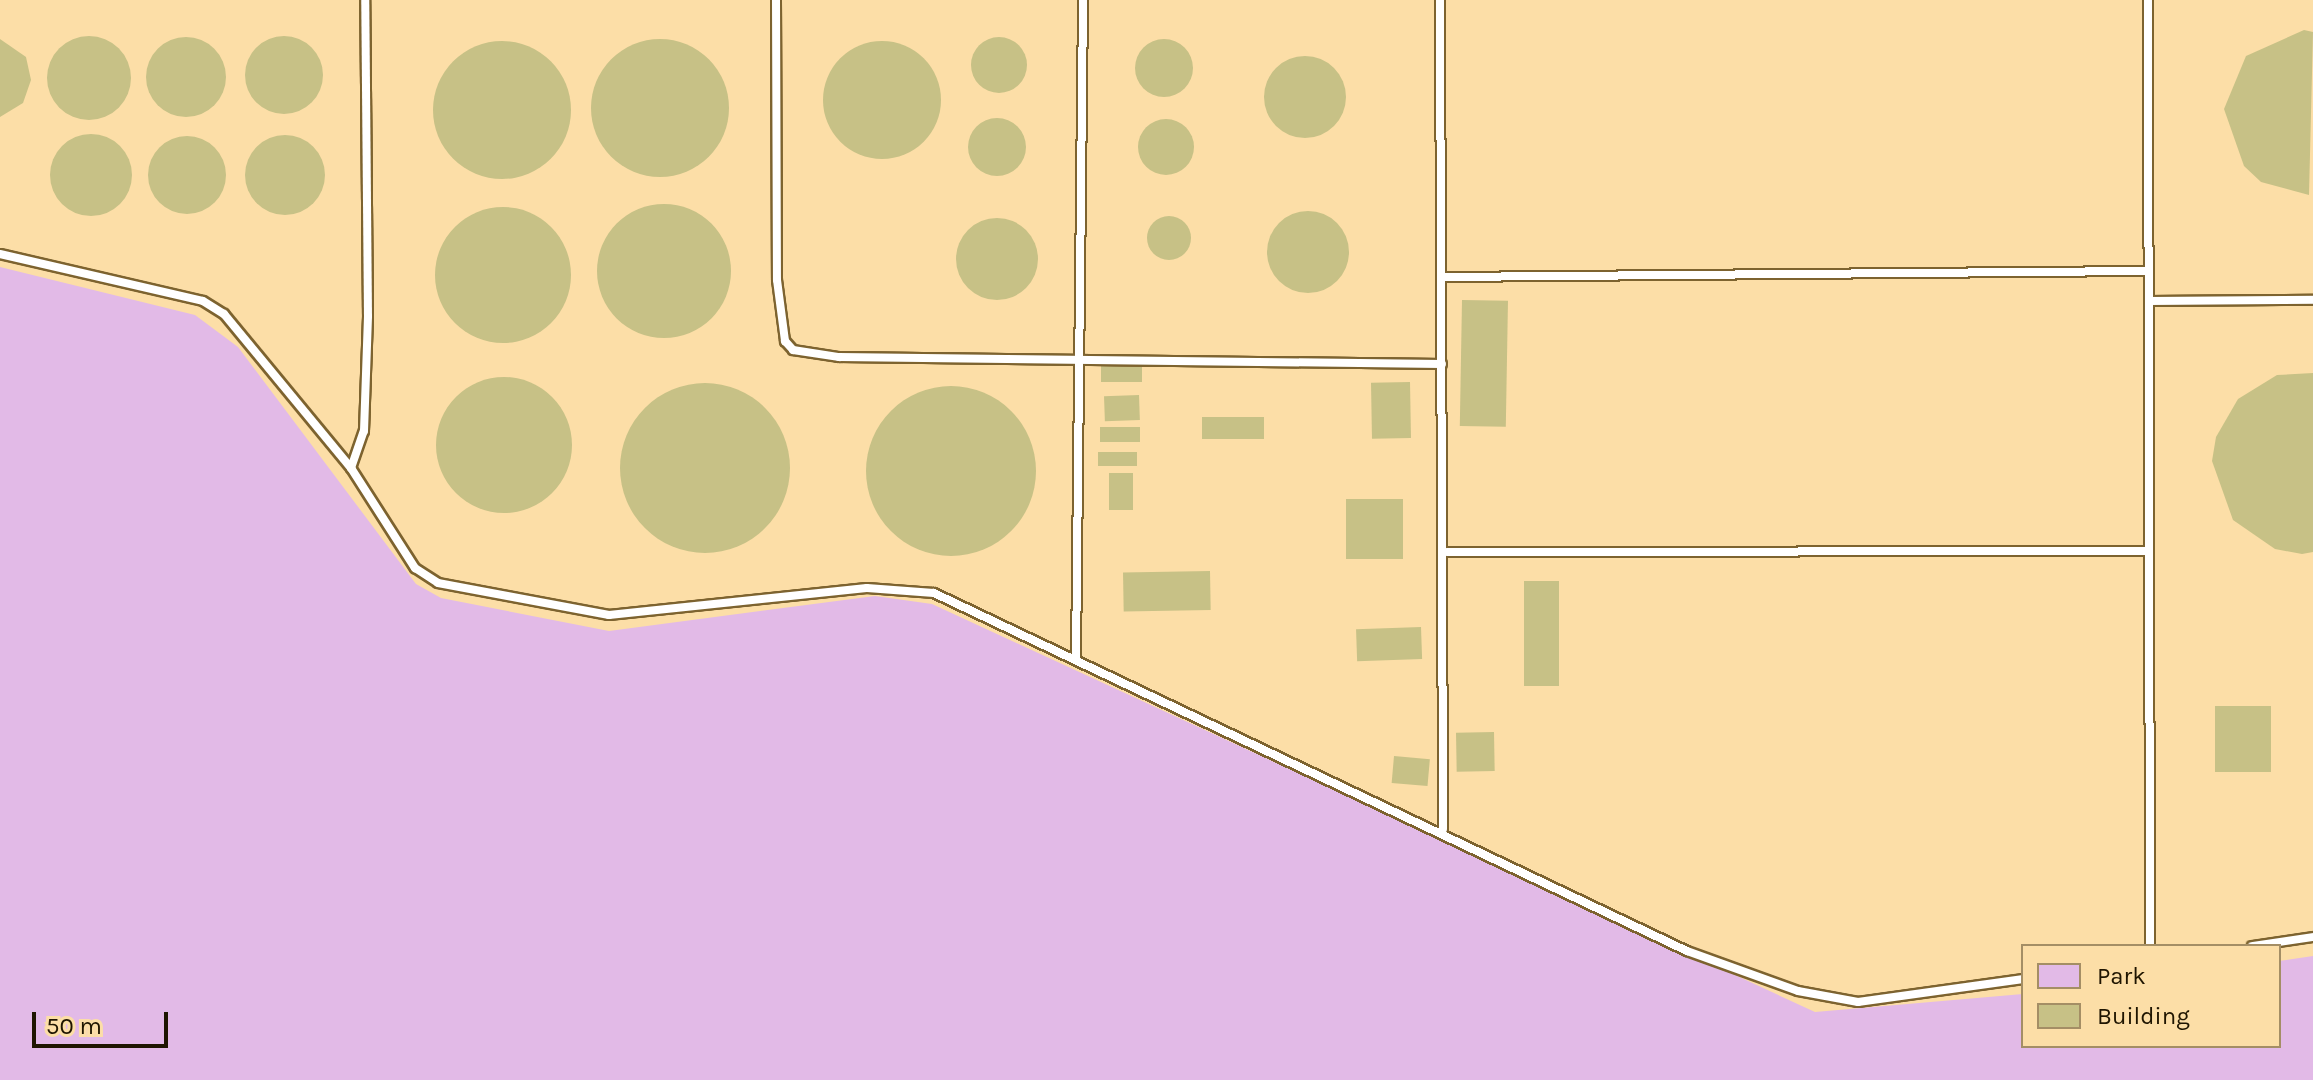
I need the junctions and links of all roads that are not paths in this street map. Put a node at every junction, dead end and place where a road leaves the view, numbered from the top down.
1 (365, 0) edge
2 (776, 0) edge
3 (1083, 0) edge
4 (1440, 0) edge
5 (2148, 0) edge
6 (0, 254) edge
7 (2149, 271) junction
8 (1443, 277) junction
9 (2313, 300) edge
10 (2153, 301) junction
11 (1083, 359) junction
12 (1442, 364) junction
13 (351, 468) junction
14 (2149, 551) junction
15 (1447, 552) junction
16 (1076, 659) junction
17 (1443, 829) junction
18 (2313, 937) edge
19 (2150, 944) edge
20 (2266, 944) edge
21 (2021, 979) edge

1 - 13 lane
2 - 11 lane
3 - 11 lane
4 - 8 lane
5 - 7 lane
6 - 13 lane
7 - 8 lane
7 - 10 lane
8 - 12 lane
9 - 10 lane
10 - 14 lane
11 - 12 lane
11 - 16 lane
12 - 15 lane
13 - 16 lane
14 - 15 lane
14 - 19 lane
15 - 17 lane
16 - 17 lane
17 - 21 lane
18 - 20 lane

